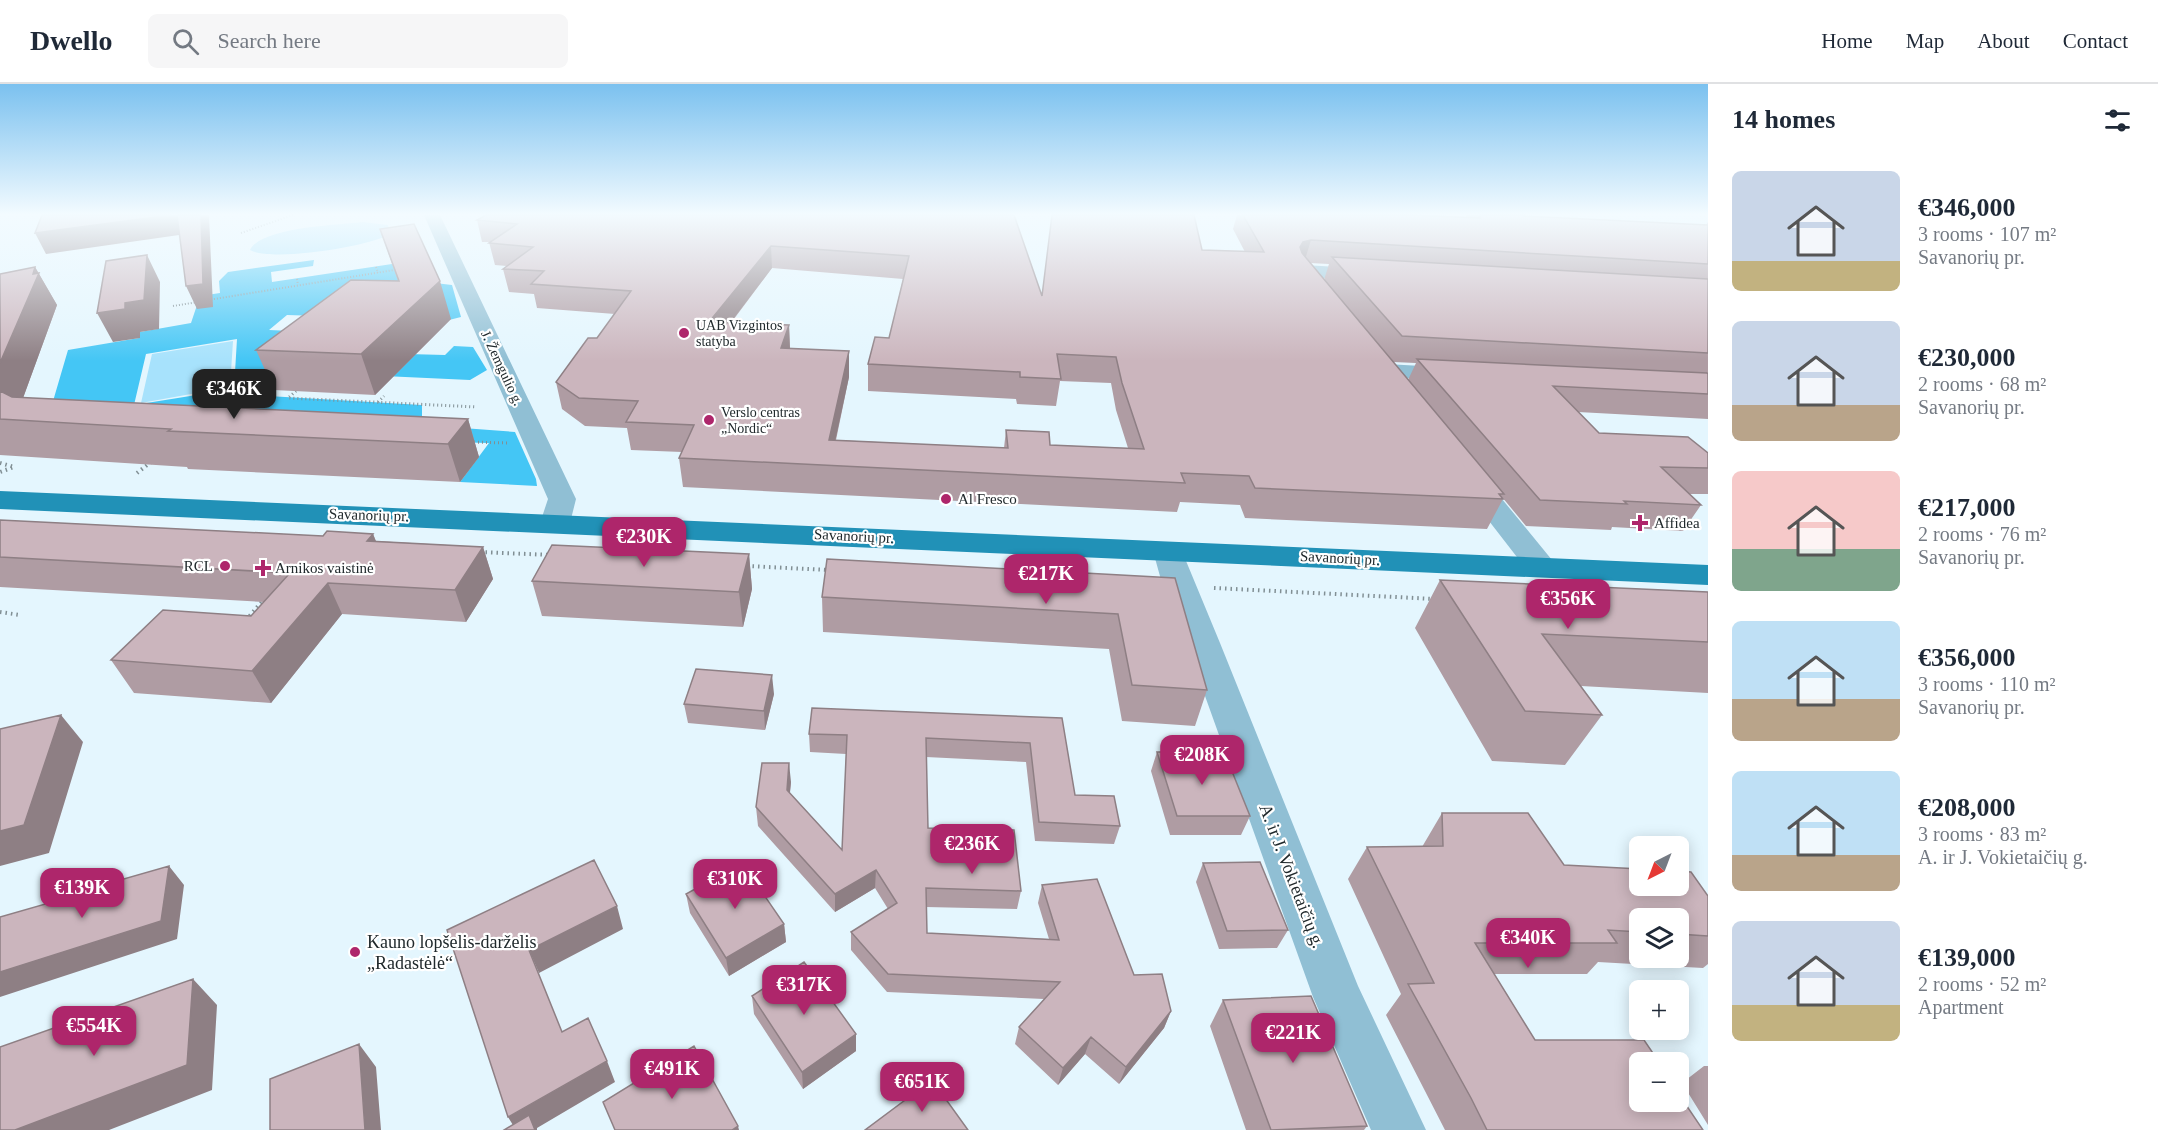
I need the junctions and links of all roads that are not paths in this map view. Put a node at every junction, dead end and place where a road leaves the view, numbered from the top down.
1 (454, 264) edge
2 (1397, 276) edge
3 (1341, 316) edge
4 (1371, 353) edge
5 (1482, 376) edge
6 (1458, 462) edge
7 (0, 500) edge
8 (555, 523) junction
9 (1540, 567) junction
10 (1173, 569) junction
11 (1708, 575) edge
12 (1399, 1130) edge

1 - 8 street, J. Žemgulio g.
2 - 3 street
4 - 5 street
6 - 9 street
7 - 8 main road, Savanorių pr.
8 - 10 main road, Savanorių pr.
9 - 10 main road, Savanorių pr.
9 - 11 main road, Savanorių pr.
10 - 12 street, A. ir J. Vokietaičių g.

